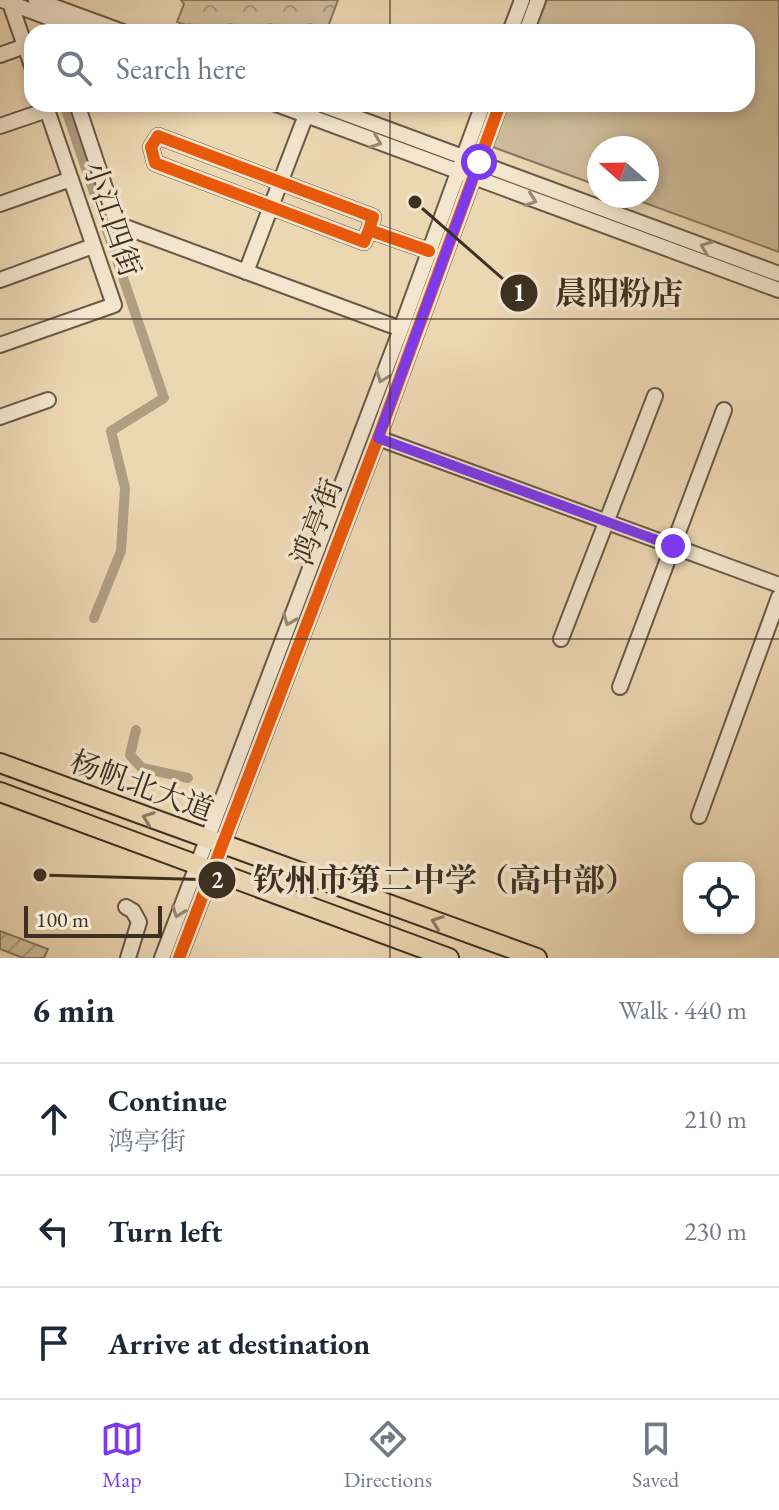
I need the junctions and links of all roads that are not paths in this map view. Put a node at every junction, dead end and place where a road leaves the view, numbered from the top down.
1 (36, 0) edge
2 (522, 0) edge
3 (538, 0) edge
4 (6, 1) edge
5 (49, 24) edge
6 (101, 24) edge
7 (513, 24) edge
8 (529, 24) edge
9 (24, 44) edge
10 (24, 46) edge
11 (0, 55) edge
12 (34, 112) edge
13 (48, 112) edge
14 (80, 112) edge
15 (298, 112) edge
16 (342, 112) edge
17 (480, 112) edge
18 (497, 112) edge
19 (306, 115) junction
20 (0, 126) edge
21 (464, 156) junction
22 (479, 162) junction
23 (465, 175) junction
24 (71, 179) junction
25 (280, 182) junction
26 (0, 204) edge
27 (270, 208) junction
28 (369, 230) junction
29 (93, 246) junction
30 (429, 251) junction
31 (246, 272) junction
32 (779, 274) edge
33 (0, 280) edge
34 (779, 290) edge
35 (401, 329) junction
36 (0, 345) edge
37 (655, 396) dead end
38 (48, 400) dead end
39 (724, 410) dead end
40 (0, 417) edge
41 (378, 438) junction
42 (607, 522) junction
43 (673, 546) junction
44 (779, 585) edge
45 (779, 597) edge
46 (561, 639) dead end
47 (620, 687) dead end
48 (0, 763) edge
49 (0, 792) edge
50 (699, 816) dead end
51 (213, 842) junction
52 (203, 868) junction
53 (126, 907) dead end
54 (128, 958) edge
55 (162, 958) edge
56 (179, 958) edge
57 (449, 958) edge
58 (537, 958) edge

1 - 6 street
2 - 7 street
3 - 8 street
4 - 5 street
4 - 9 street
10 - 11 street
12 - 20 street
13 - 24 street, 小江四街
14 - 31 street
15 - 19 street
16 - 21 street
17 - 21 street, 鸿亭街
18 - 22 street, 鸿亭街
19 -> 23 street
19 - 25 street
21 - 22 street
21 - 23 street, 鸿亭街
22 - 23 street, 鸿亭街
32 -> 22 street
23 - 30 street, 鸿亭街
23 -> 34 street
23 - 41 street, 鸿亭街
24 - 26 street
24 - 29 street, 小江四街
25 - 27 street
25 - 27 street
25 - 28 street
27 - 28 street
27 - 31 street
28 - 30 street
29 - 33 street
29 - 36 street, 小江四街
30 - 35 street, 鸿亭街
31 - 35 street
35 -> 51 street, 鸿亭街
37 - 42 street
38 - 40 street
39 - 43 street
41 - 42 street
41 - 51 street, 鸿亭街
42 - 43 street
42 - 46 street
43 - 44 street
43 - 47 street
45 - 50 street
51 -> 48 main road, 杨帆北大道
49 - 52 main road, 杨帆北大道
51 - 52 street, 鸿亭街
58 -> 51 main road, 杨帆北大道
52 -> 55 street, 鸿亭街
52 - 56 street, 鸿亭街
52 - 57 main road, 杨帆北大道
53 - 54 street

